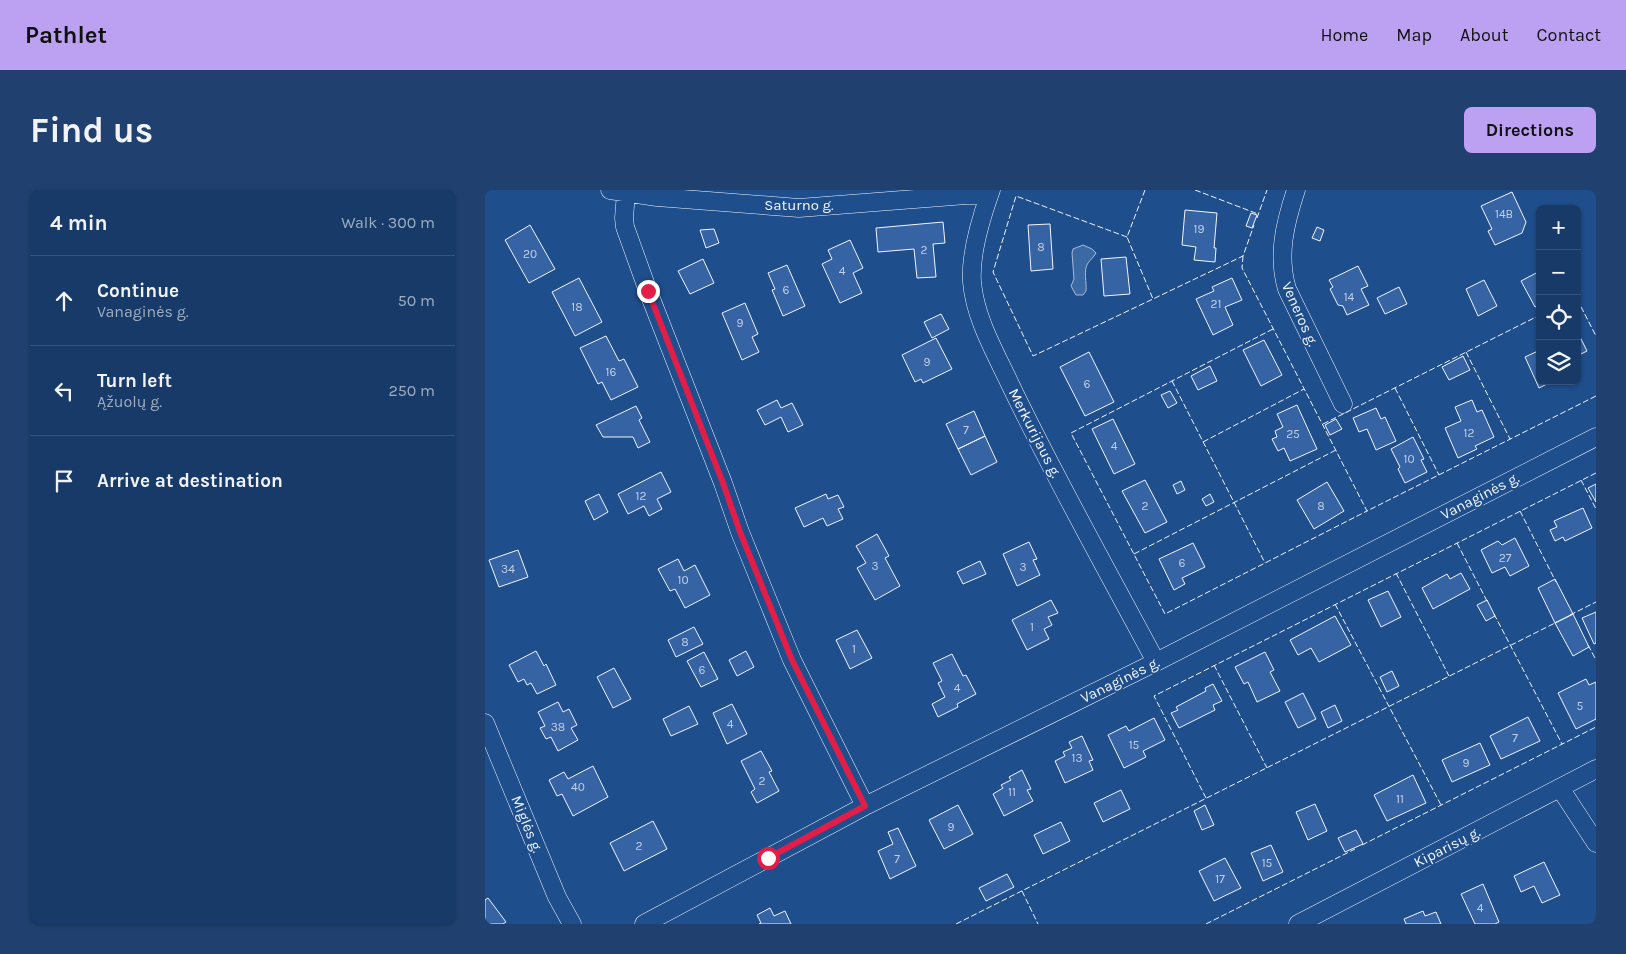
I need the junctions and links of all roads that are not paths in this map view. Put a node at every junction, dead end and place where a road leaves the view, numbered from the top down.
1 (1296, 190) edge
2 (618, 192) edge
3 (990, 193) edge
4 (1343, 404) dead end
5 (1596, 436) edge
6 (1156, 662) junction
7 (485, 723) edge
8 (1596, 768) edge
9 (1560, 788) junction
10 (865, 806) junction
11 (1596, 842) edge
12 (572, 924) edge
13 (644, 924) edge
14 (1298, 924) edge

1 - 4 street, Veneros g.
2 - 3 street, Saturno g.
2 - 10 street
3 - 6 street, Merkurijaus g.
5 - 6 street, Vanaginės g.
6 - 10 street, Vanaginės g.
7 - 12 street, Miglės g.
8 - 9 street, Kiparisų g.
9 - 11 street
9 - 14 street, Kiparisų g.
10 - 13 street, Vanaginės g.

